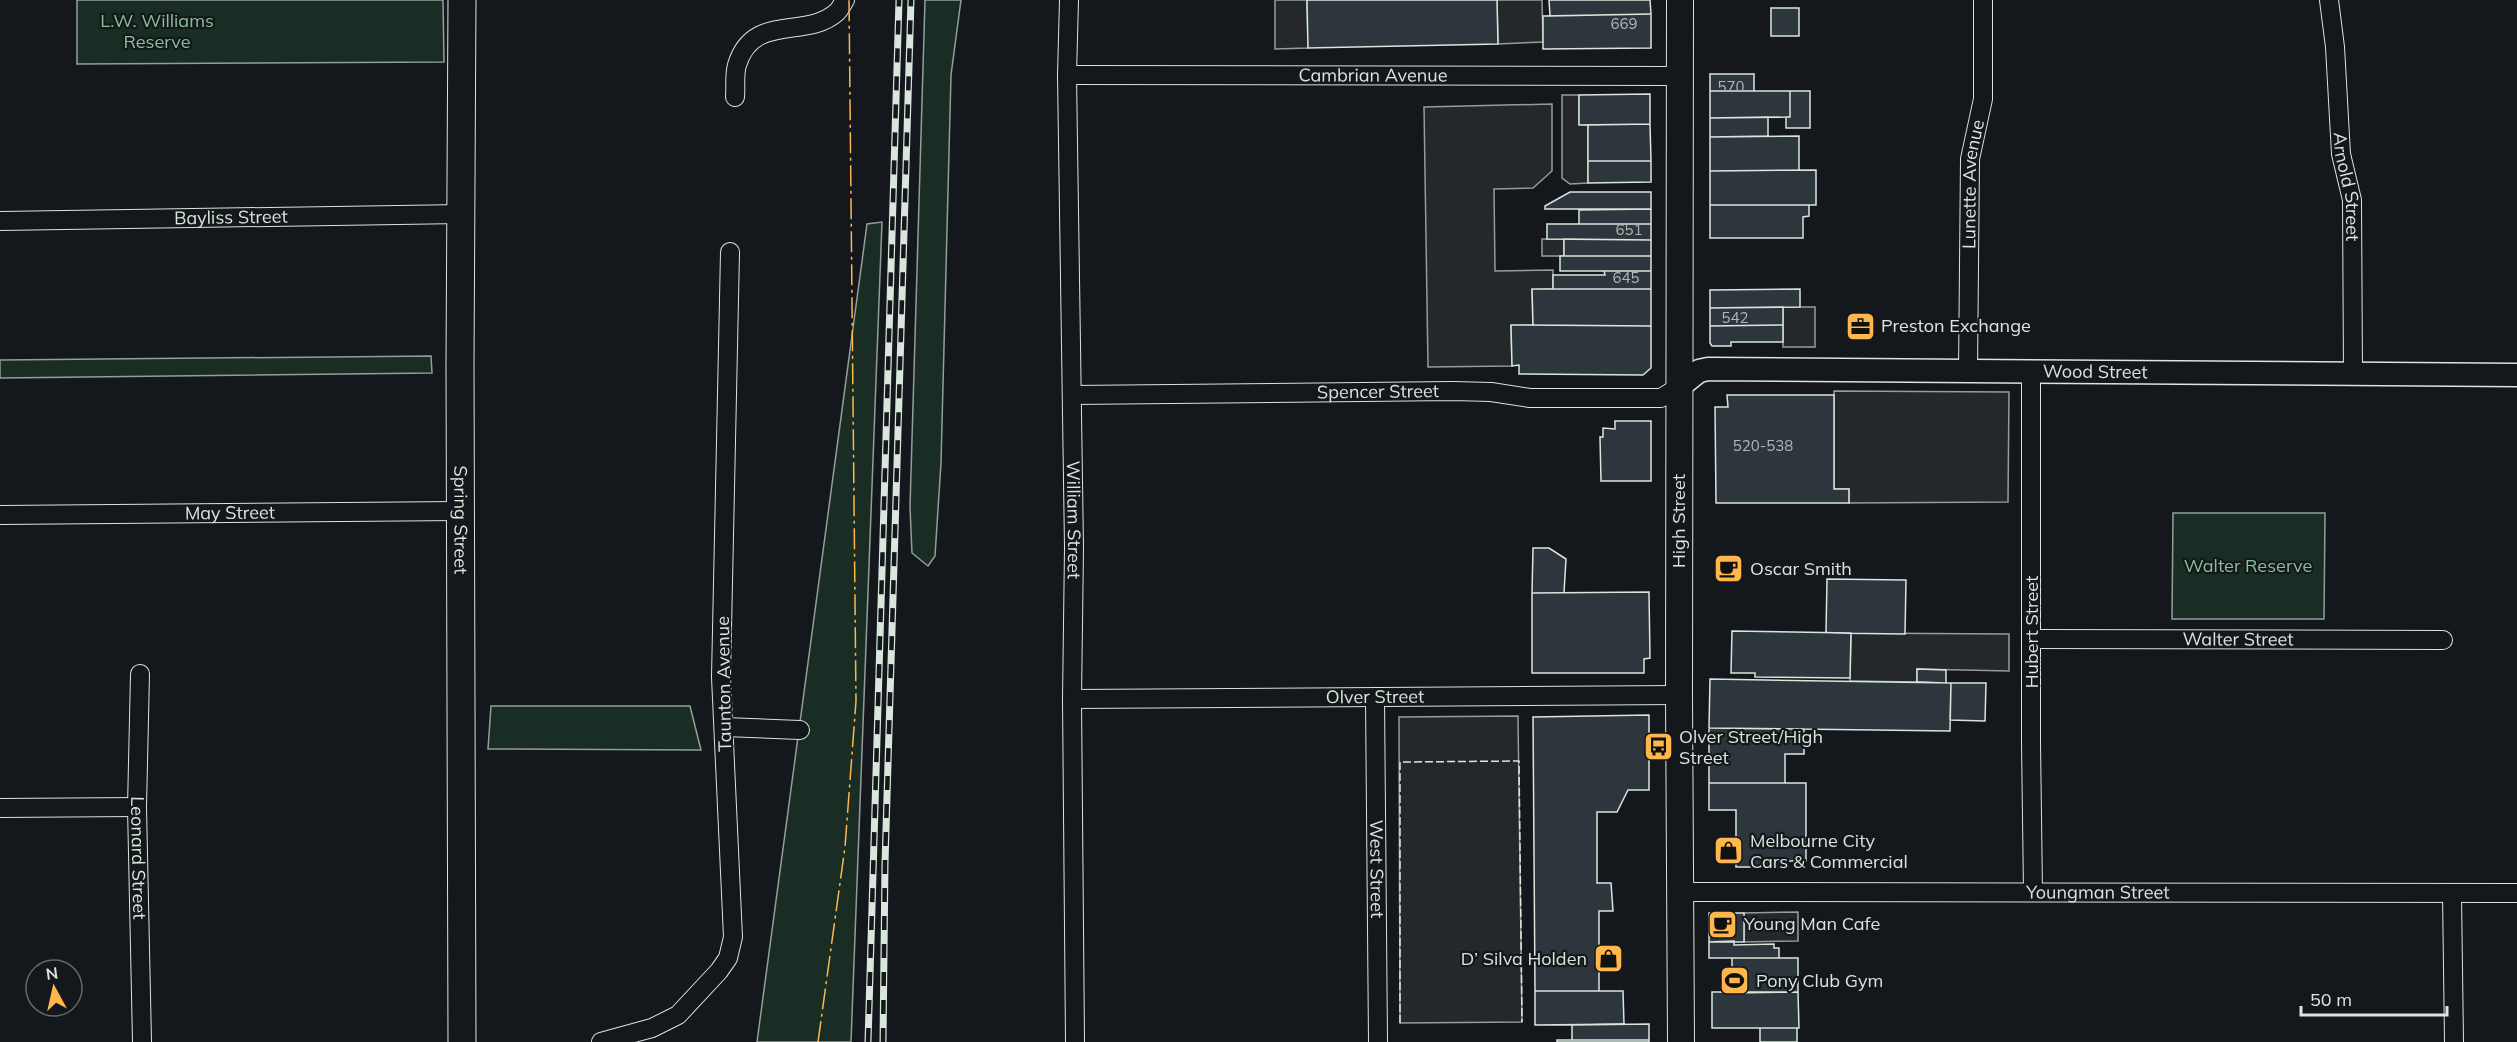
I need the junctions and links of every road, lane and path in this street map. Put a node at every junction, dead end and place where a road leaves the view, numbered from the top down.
1 (462, 0) edge
2 (845, 0) edge
3 (1069, 0) edge
4 (1680, 0) edge
5 (1983, 0) edge
6 (2329, 0) edge
7 (1067, 75) junction
8 (1680, 76) junction
9 (735, 97) dead end
10 (462, 214) junction
11 (0, 221) edge
12 (730, 252) dead end
13 (1968, 372) junction
14 (2031, 372) junction
15 (2353, 374) junction
16 (2517, 375) edge
17 (1679, 387) junction
18 (1072, 395) junction
19 (460, 510) junction
20 (0, 515) edge
21 (2032, 639) junction
22 (2443, 640) dead end
23 (140, 674) dead end
24 (1679, 695) junction
25 (1375, 697) junction
26 (1072, 699) junction
27 (724, 727) junction
28 (800, 729) dead end
29 (137, 807) junction
30 (0, 808) edge
31 (1680, 892) junction
32 (2033, 892) junction
33 (2517, 893) edge
34 (2452, 894) junction
35 (142, 1042) edge
36 (462, 1042) edge
37 (601, 1042) edge
38 (1075, 1042) edge
39 (1378, 1042) edge
40 (1681, 1042) edge
41 (2454, 1042) edge

1 - 10 main road, Spring Street
2 - 9 street
3 - 7 street, William Street
4 - 8 main road, High Street
5 - 13 street, Lunette Avenue
6 - 15 street, Arnold Street
7 - 8 street, Cambrian Avenue
7 - 18 street, William Street
8 - 17 main road, High Street
10 - 11 street, Bayliss Street
10 - 19 main road, Spring Street
12 - 27 street, Taunton Avenue
13 - 14 street, Wood Street
13 - 17 street, Wood Street
14 - 15 street, Wood Street
14 - 21 street, Hubert Street
15 - 16 street, Wood Street
17 - 18 street, Spencer Street
17 - 24 main road, High Street
18 - 26 street, William Street
19 - 20 street, May Street
19 - 36 main road, Spring Street
21 - 22 street, Walter Street
21 - 32 street, Hubert Street
23 - 29 street, Leonard Street
24 - 25 street, Olver Street
24 - 31 main road, High Street
25 - 26 street, Olver Street
25 - 39 street, West Street
26 - 38 street, William Street
27 - 28 street
27 - 37 street, Taunton Avenue
29 - 30 street
29 - 35 street, Leonard Street
31 - 32 street, Youngman Street
31 - 40 main road, High Street
32 - 34 street, Youngman Street
33 - 34 street, Youngman Street
34 - 41 street

